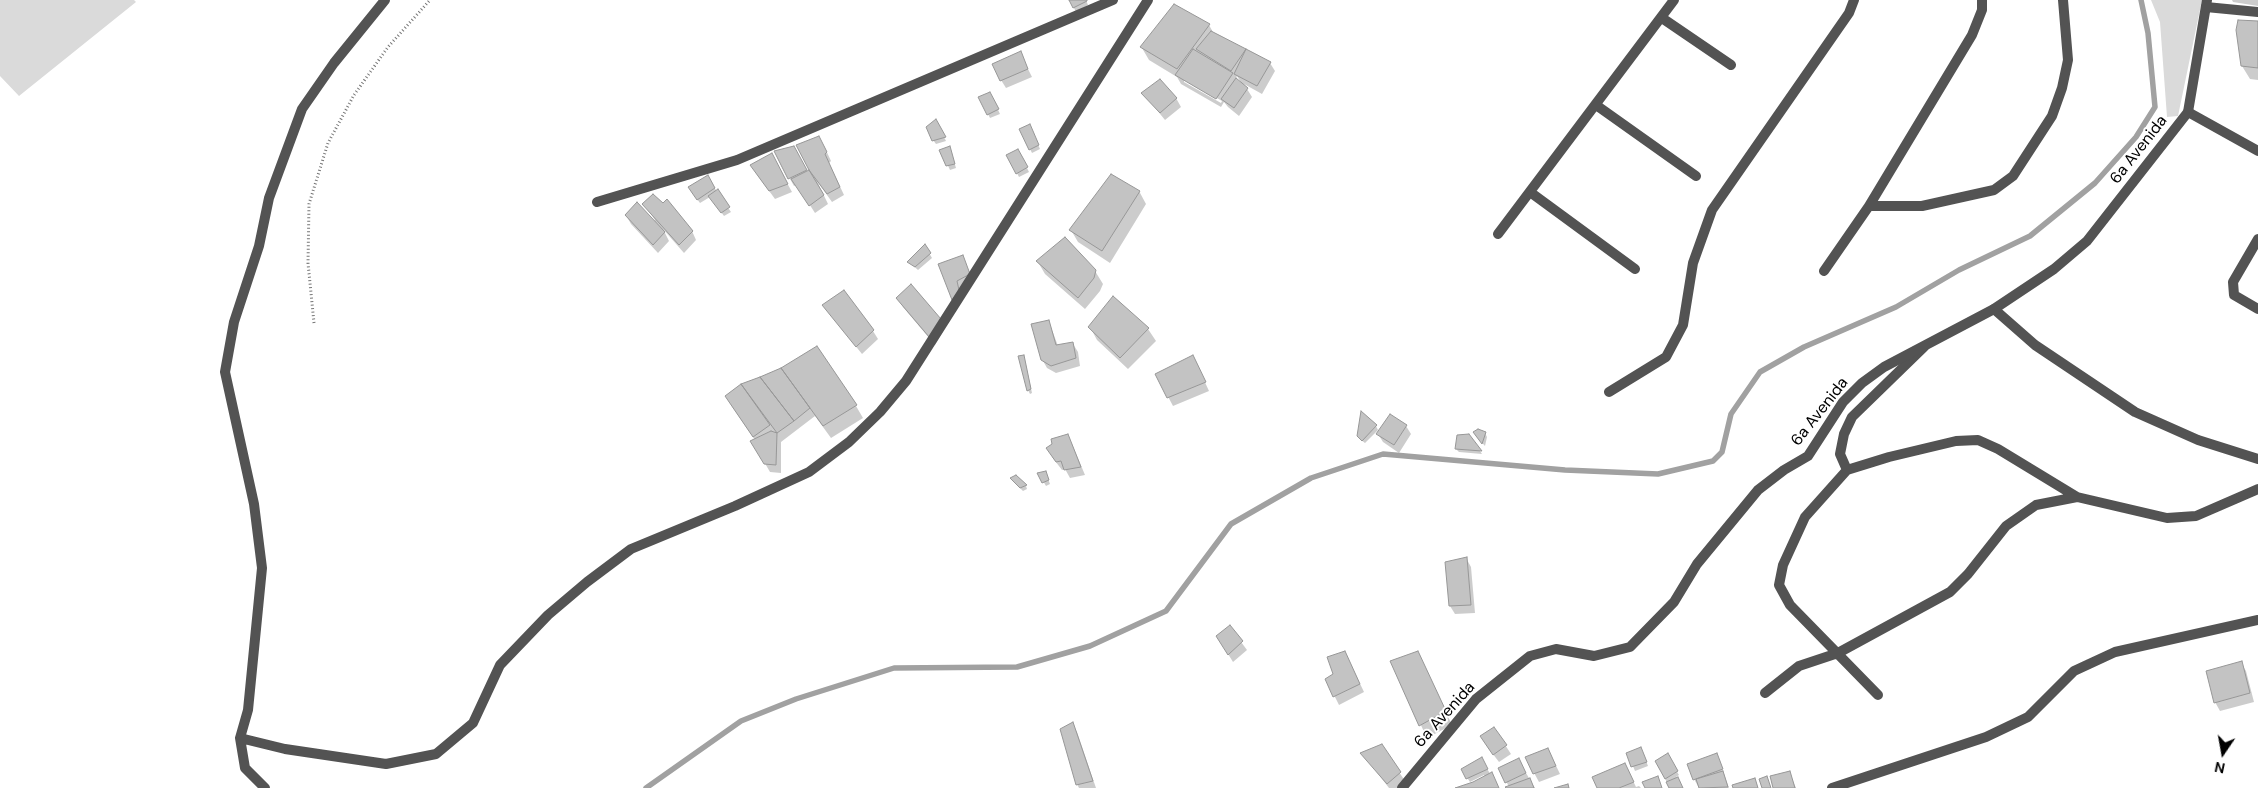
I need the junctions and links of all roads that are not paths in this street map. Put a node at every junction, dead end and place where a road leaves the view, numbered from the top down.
1 (385, 0) edge
2 (1113, 0) edge
3 (1148, 0) edge
4 (1674, 0) edge
5 (1854, 0) edge
6 (1982, 0) edge
7 (2063, 0) edge
8 (2207, 4) edge
9 (2258, 12) edge
10 (1662, 18) junction
11 (1732, 65) dead end
12 (1596, 105) junction
13 (2188, 112) junction
14 (2258, 152) edge
15 (1696, 176) dead end
16 (1530, 192) junction
17 (597, 202) dead end
18 (1869, 206) junction
19 (1498, 234) dead end
20 (2258, 239) edge
21 (1636, 269) dead end
22 (1824, 271) dead end
23 (1994, 309) junction
24 (2258, 309) edge
25 (1925, 346) junction
26 (1609, 392) dead end
27 (2258, 459) edge
28 (1847, 470) junction
29 (2258, 489) edge
30 (2077, 497) junction
31 (2258, 620) edge
32 (1838, 653) junction
33 (1765, 693) dead end
34 (1878, 695) dead end
35 (240, 738) junction
36 (265, 788) edge
37 (1402, 788) edge
38 (1832, 788) edge

1 - 35 street
2 - 17 street
3 - 35 street
4 - 10 street
5 - 26 street
6 - 18 street
7 - 18 street
8 - 9 street
8 - 13 street, 6a Avenida
10 - 11 street
10 - 12 street
12 - 15 street
12 - 16 street
13 - 14 street
13 - 23 street, 6a Avenida
16 - 19 street
16 - 21 street
18 - 22 street
20 - 24 street
23 - 25 street, 6a Avenida
23 - 27 street
25 - 28 street
25 - 37 street, 6a Avenida
28 - 30 street
28 - 32 street
29 - 30 street
30 - 32 street
31 - 38 street
32 - 33 street
32 - 34 street
35 - 36 street

